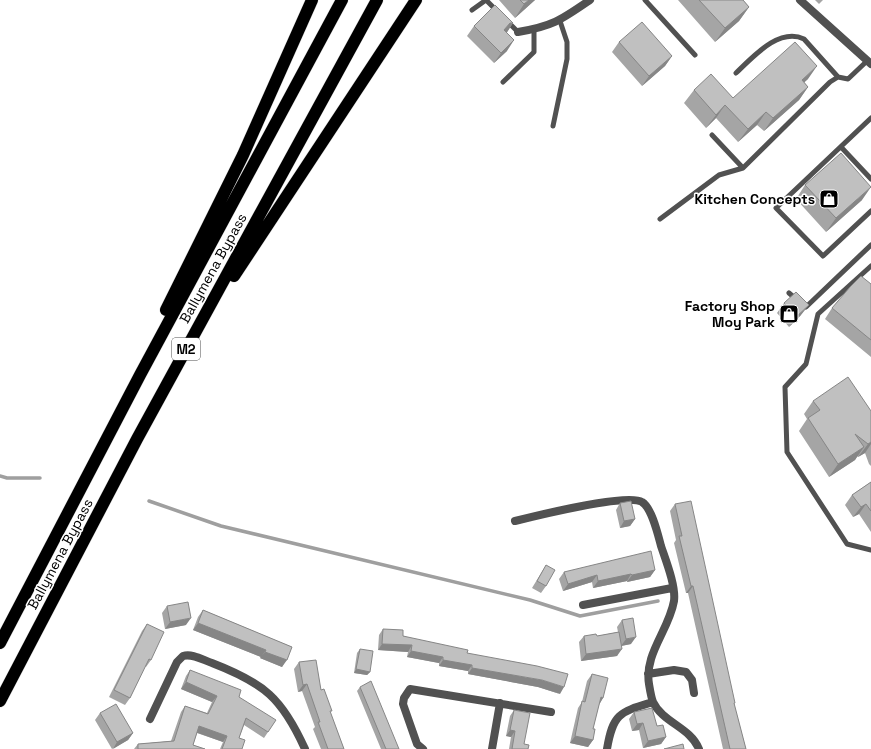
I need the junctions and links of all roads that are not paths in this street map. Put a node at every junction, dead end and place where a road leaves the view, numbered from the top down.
1 (312, 0) edge
2 (342, 0) edge
3 (377, 0) edge
4 (416, 0) edge
5 (590, 0) edge
6 (645, 0) edge
7 (800, 0) edge
8 (472, 10) dead end
9 (560, 21) junction
10 (534, 29) junction
11 (518, 32) joint
12 (695, 55) dead end
13 (869, 63) edge
14 (736, 73) dead end
15 (838, 77) junction
16 (502, 82) dead end
17 (871, 118) edge
18 (553, 126) dead end
19 (712, 135) dead end
20 (841, 148) junction
21 (743, 168) junction
22 (871, 179) edge
23 (871, 211) edge
24 (660, 219) dead end
25 (871, 245) edge
26 (871, 266) edge
27 (789, 293) dead end
28 (137, 439) junction
29 (514, 520) dead end
30 (57, 532) junction
31 (871, 550) edge
32 (672, 588) junction
33 (582, 605) dead end
34 (0, 643) edge
35 (648, 674) junction
36 (694, 693) dead end
37 (0, 701) edge
38 (653, 702) junction
39 (500, 703) junction
40 (550, 712) dead end
41 (150, 719) dead end
42 (305, 749) edge
43 (423, 749) edge
44 (492, 749) edge
45 (607, 749) edge
46 (699, 749) edge

1 - 30 highway, M2
2 - 30 highway, Ballymena Bypass / M2
3 - 28 highway, Ballymena Bypass / M2
4 - 28 highway, M2
5 - 9 street
6 - 12 lane
7 - 13 street
8 - 11 lane
9 - 10 street
9 - 18 lane
10 - 11 street
10 - 16 lane
13 - 15 lane
14 - 15 lane
15 - 21 lane
17 - 20 lane
19 - 21 lane
20 - 22 lane
20 - 23 lane
21 - 24 lane
25 - 27 lane
26 - 31 lane
28 - 37 highway, Ballymena Bypass / M2
29 - 32 street
30 - 34 highway, Ballymena Bypass / M2
32 - 33 street
32 - 35 street
35 - 36 street
35 - 38 street
38 - 45 street
38 - 46 street
39 - 40 street
39 - 43 street
39 - 44 street
41 - 42 street

